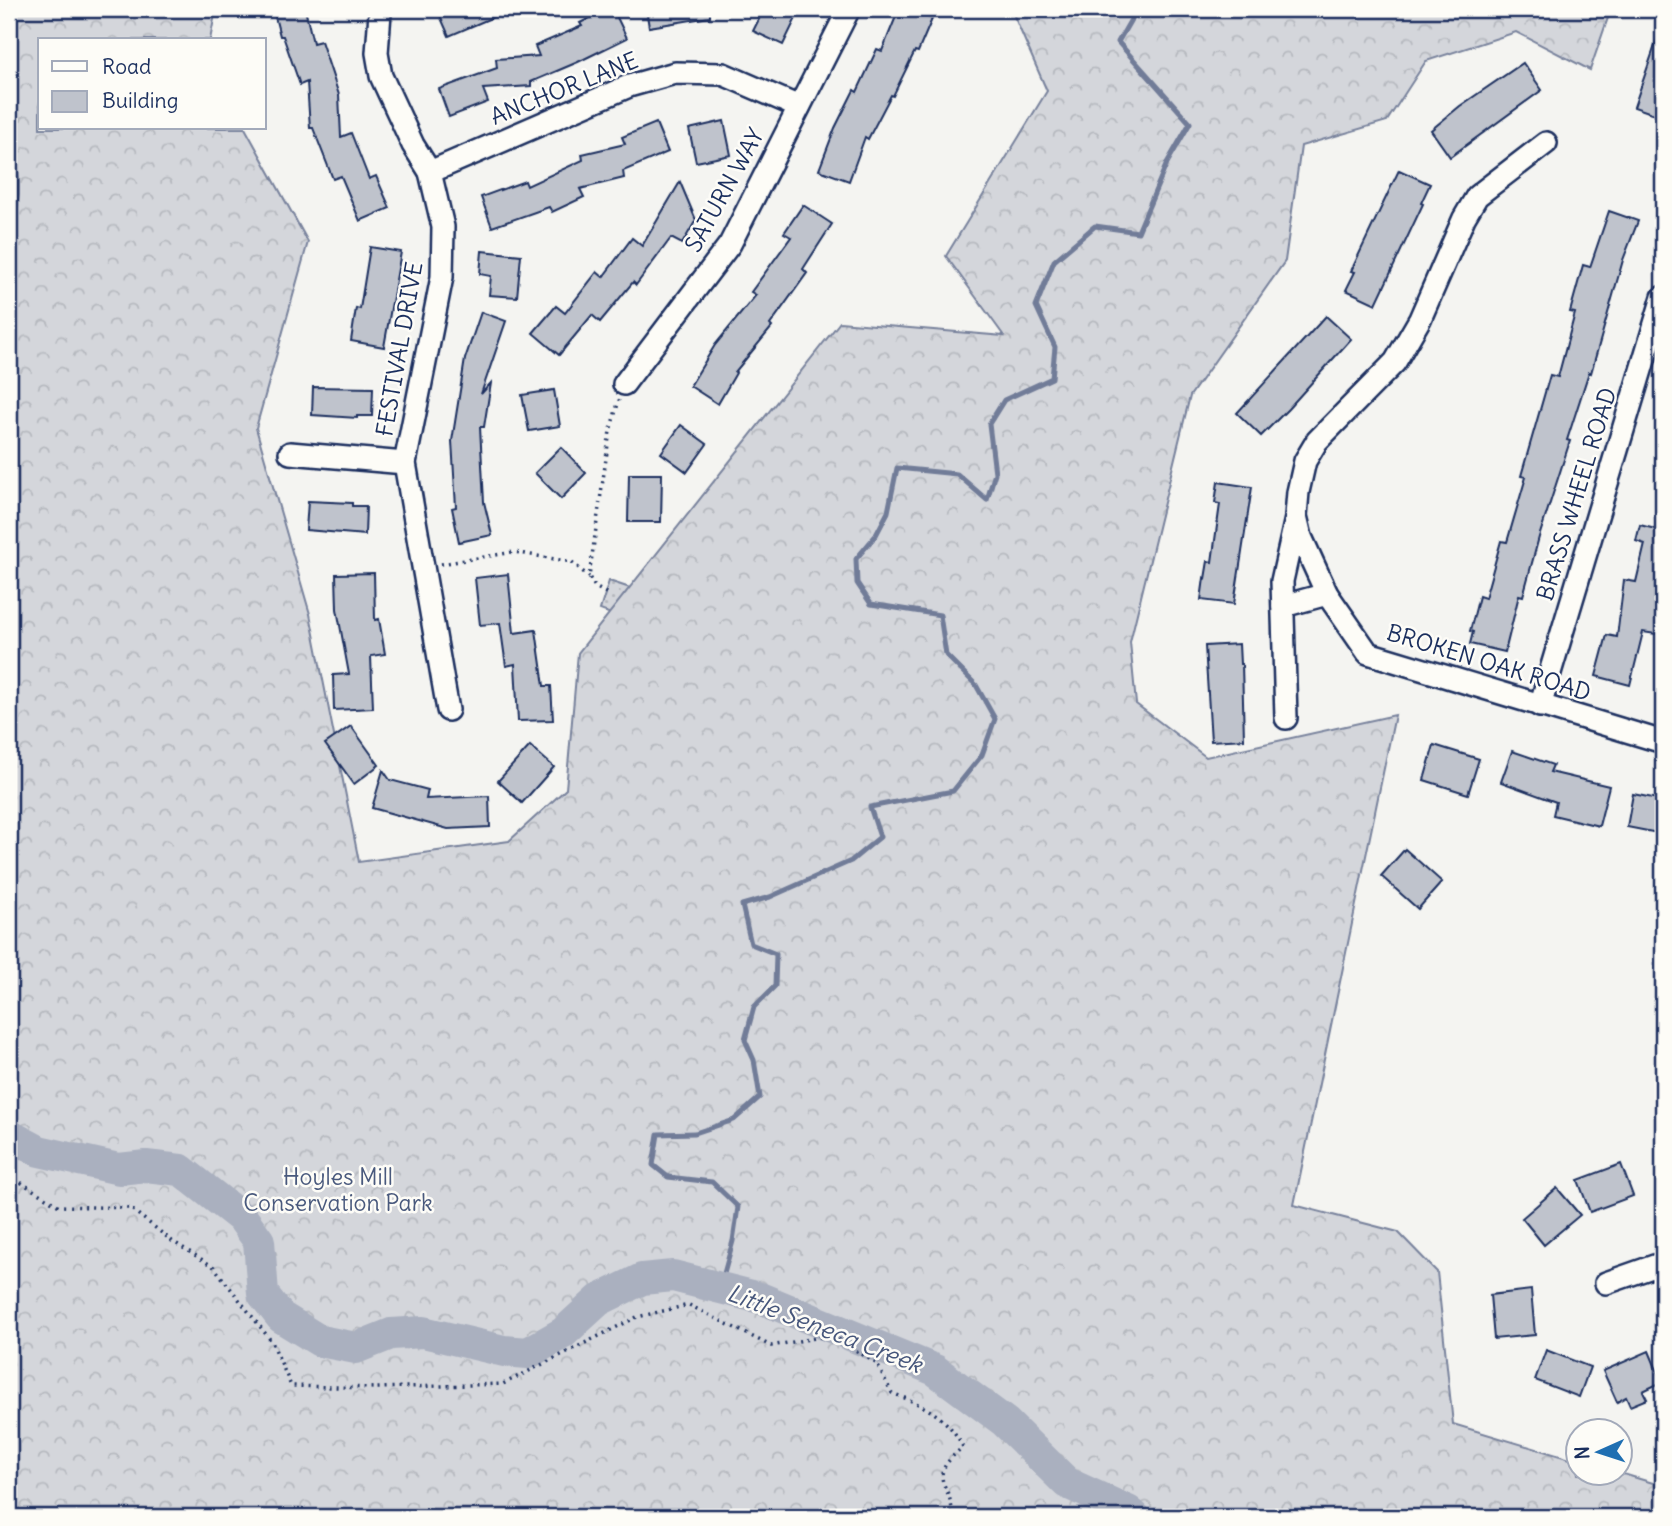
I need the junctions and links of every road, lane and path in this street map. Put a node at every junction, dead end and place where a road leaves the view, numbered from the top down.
1 (382, 9) edge
2 (849, 9) edge
3 (799, 107) junction
4 (1546, 143) dead end
5 (430, 172) junction
6 (1663, 296) edge
7 (624, 384) joint
8 (290, 453) dead end
9 (405, 463) junction
10 (1296, 516) junction
11 (423, 568) junction
12 (589, 577) junction
13 (606, 593) dead end
14 (1327, 594) junction
15 (1283, 607) junction
16 (1540, 706) junction
17 (448, 710) dead end
18 (1286, 718) dead end
19 (1663, 742) edge
20 (9, 1175) edge
21 (1663, 1263) edge
22 (1606, 1283) dead end
23 (952, 1517) edge

1 - 5 street, FESTIVAL DRIVE
2 - 3 street, SATURN WAY
3 - 5 street, ANCHOR LANE
3 - 7 street, SATURN WAY
4 - 10 street, BROKEN OAK ROAD
5 - 9 street, FESTIVAL DRIVE
6 - 16 street, BRASS WHEEL ROAD
7 - 12 path
8 - 9 street
9 - 11 street, FESTIVAL DRIVE
10 - 14 street, BROKEN OAK ROAD
10 - 15 street
11 - 12 path
11 - 17 street, FESTIVAL DRIVE
12 - 13 path
14 - 15 street
14 - 16 street, BROKEN OAK ROAD
15 - 18 street
16 - 19 street, BROKEN OAK ROAD
20 - 23 path
21 - 22 street

